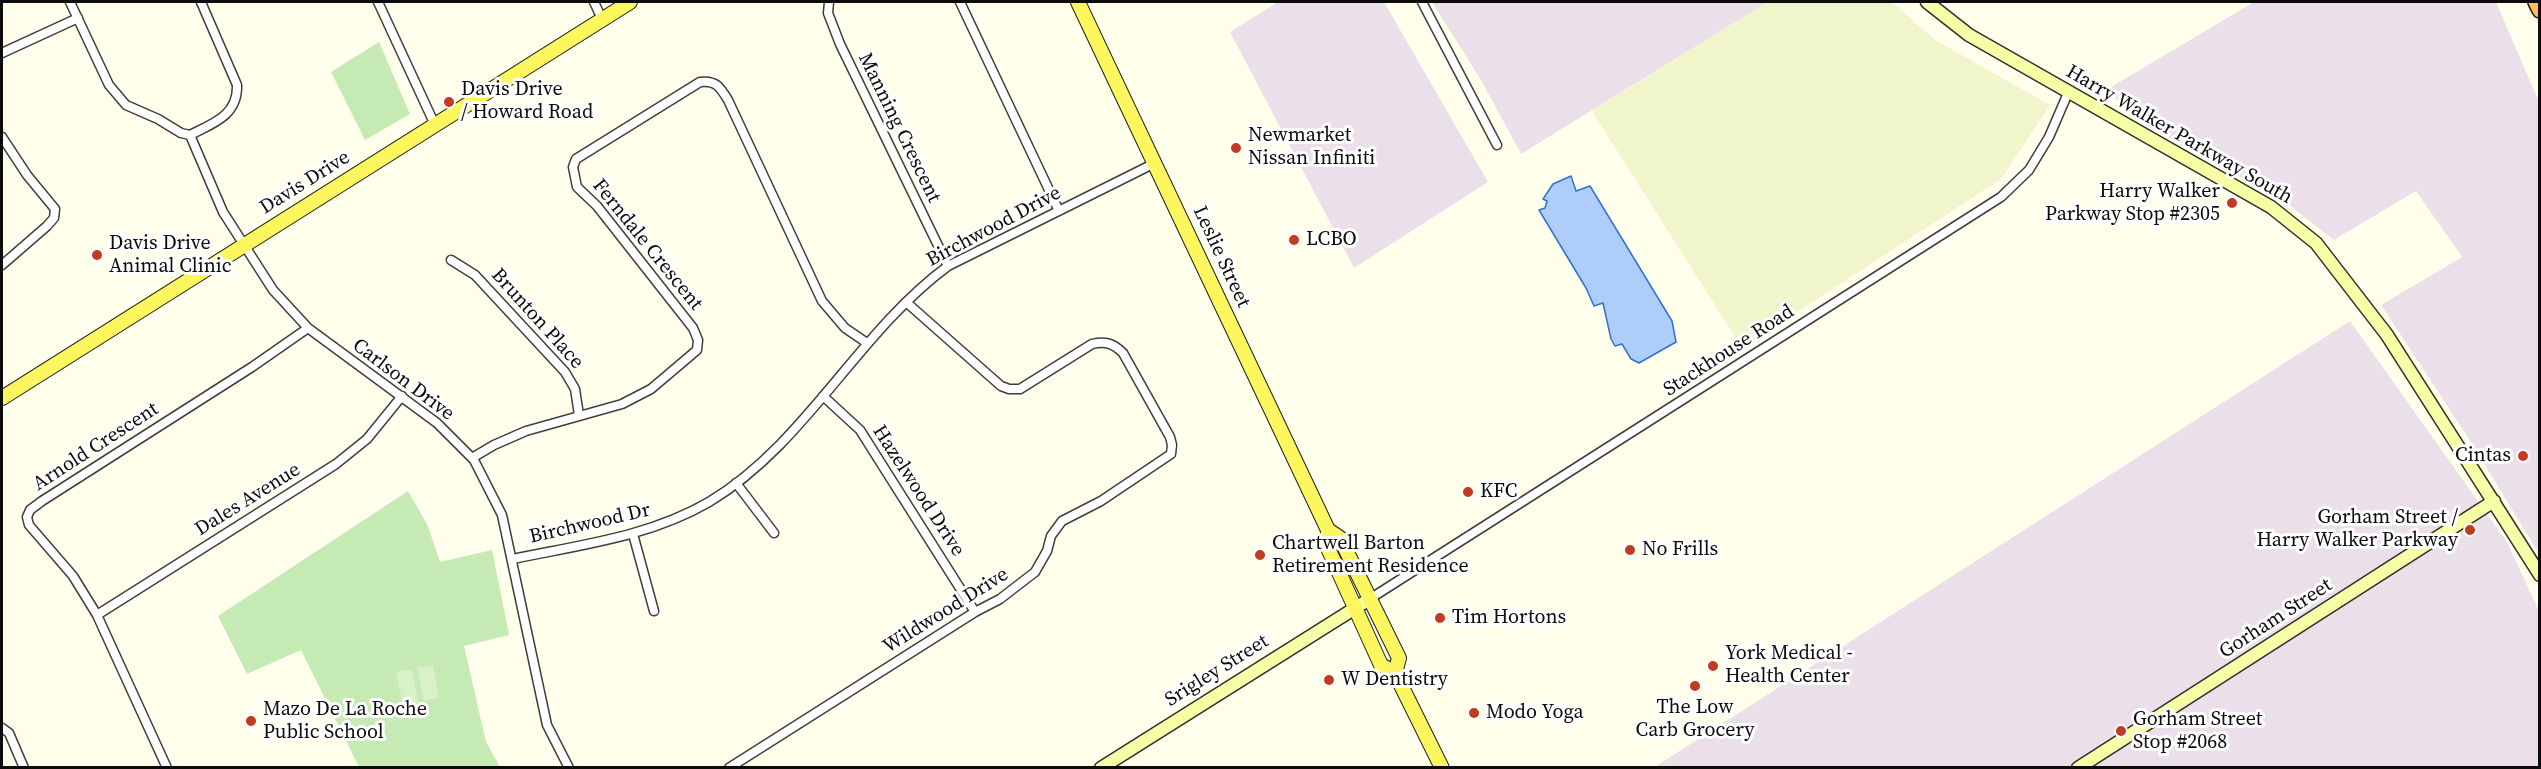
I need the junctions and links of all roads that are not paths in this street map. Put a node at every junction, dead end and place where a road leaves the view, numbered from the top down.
1 (70, 2) edge
2 (201, 2) edge
3 (378, 2) edge
4 (594, 2) edge
5 (630, 2) edge
6 (829, 2) edge
7 (960, 2) edge
8 (1078, 2) edge
9 (1422, 2) edge
10 (1927, 2) edge
11 (2536, 2) edge
12 (2540, 10) edge
13 (78, 18) junction
14 (602, 19) junction
15 (2, 53) edge
16 (2068, 93) junction
17 (435, 125) junction
18 (190, 135) junction
19 (2, 137) edge
20 (1497, 145) dead end
21 (1155, 163) junction
22 (1059, 211) junction
23 (243, 244) junction
24 (451, 260) dead end
25 (2, 265) edge
26 (948, 266) junction
27 (906, 302) junction
28 (308, 328) junction
29 (867, 343) junction
30 (402, 396) junction
31 (823, 396) junction
32 (2, 398) edge
33 (579, 415) junction
34 (472, 458) junction
35 (736, 483) junction
36 (2494, 501) junction
37 (1328, 530) junction
38 (774, 533) dead end
39 (633, 534) junction
40 (513, 559) junction
41 (2540, 575) edge
42 (1368, 600) junction
43 (1355, 608) junction
44 (654, 611) dead end
45 (975, 612) junction
46 (97, 615) junction
47 (1395, 673) junction
48 (2, 728) edge
49 (24, 768) edge
50 (167, 768) edge
51 (568, 768) edge
52 (729, 768) edge
53 (1101, 768) edge
54 (1442, 768) edge
55 (2078, 768) edge

1 - 13 street
2 - 18 street
3 - 17 street
4 - 14 street
5 - 14 main road, Davis Drive
6 - 26 street, Manning Crescent
7 - 22 street
8 - 21 main road, Leslie Street
9 - 20 street
10 - 16 street, Harry Walker Parkway South
11 - 12 highway
13 - 15 street
13 - 18 street
14 - 17 main road, Davis Drive
16 - 36 street, Harry Walker Parkway South
16 - 42 street, Stackhouse Road
17 - 23 main road, Davis Drive
18 - 23 street, Carlson Drive
19 - 25 street
21 - 22 street, Birchwood Drive
21 - 37 main road, Leslie Street
22 - 26 street, Birchwood Drive
23 - 28 street, Carlson Drive
23 - 32 main road, Davis Drive
24 - 33 street, Brunton Place
26 - 27 street, Birchwood Drive
27 - 29 street, Birchwood Drive
27 - 45 street, Wildwood Drive
28 - 30 street, Carlson Drive
28 - 46 street, Arnold Crescent
29 - 31 street
29 - 33 street, Ferndale Crescent
30 - 34 street, Carlson Drive
30 - 46 street, Dales Avenue
31 - 35 street
31 - 45 street, Hazelwood Drive
33 - 34 street, Ferndale Crescent
34 - 40 street, Carlson Drive
35 - 38 street
35 - 39 street, Birchwood Dr
36 - 41 street, Harry Walker Parkway South
36 - 55 street, Gorham Street
37 - 42 main road, Leslie Street
37 - 43 main road, Leslie Street
39 - 40 street, Birchwood Dr
39 - 44 street
40 - 51 street, Carlson Drive
42 - 43 street, Srigley Street
42 - 47 main road, Leslie Street
43 - 47 main road, Leslie Street
43 - 53 street, Srigley Street
45 - 52 street, Wildwood Drive
46 - 50 street, Arnold Crescent
47 - 54 main road, Leslie Street
48 - 49 street

